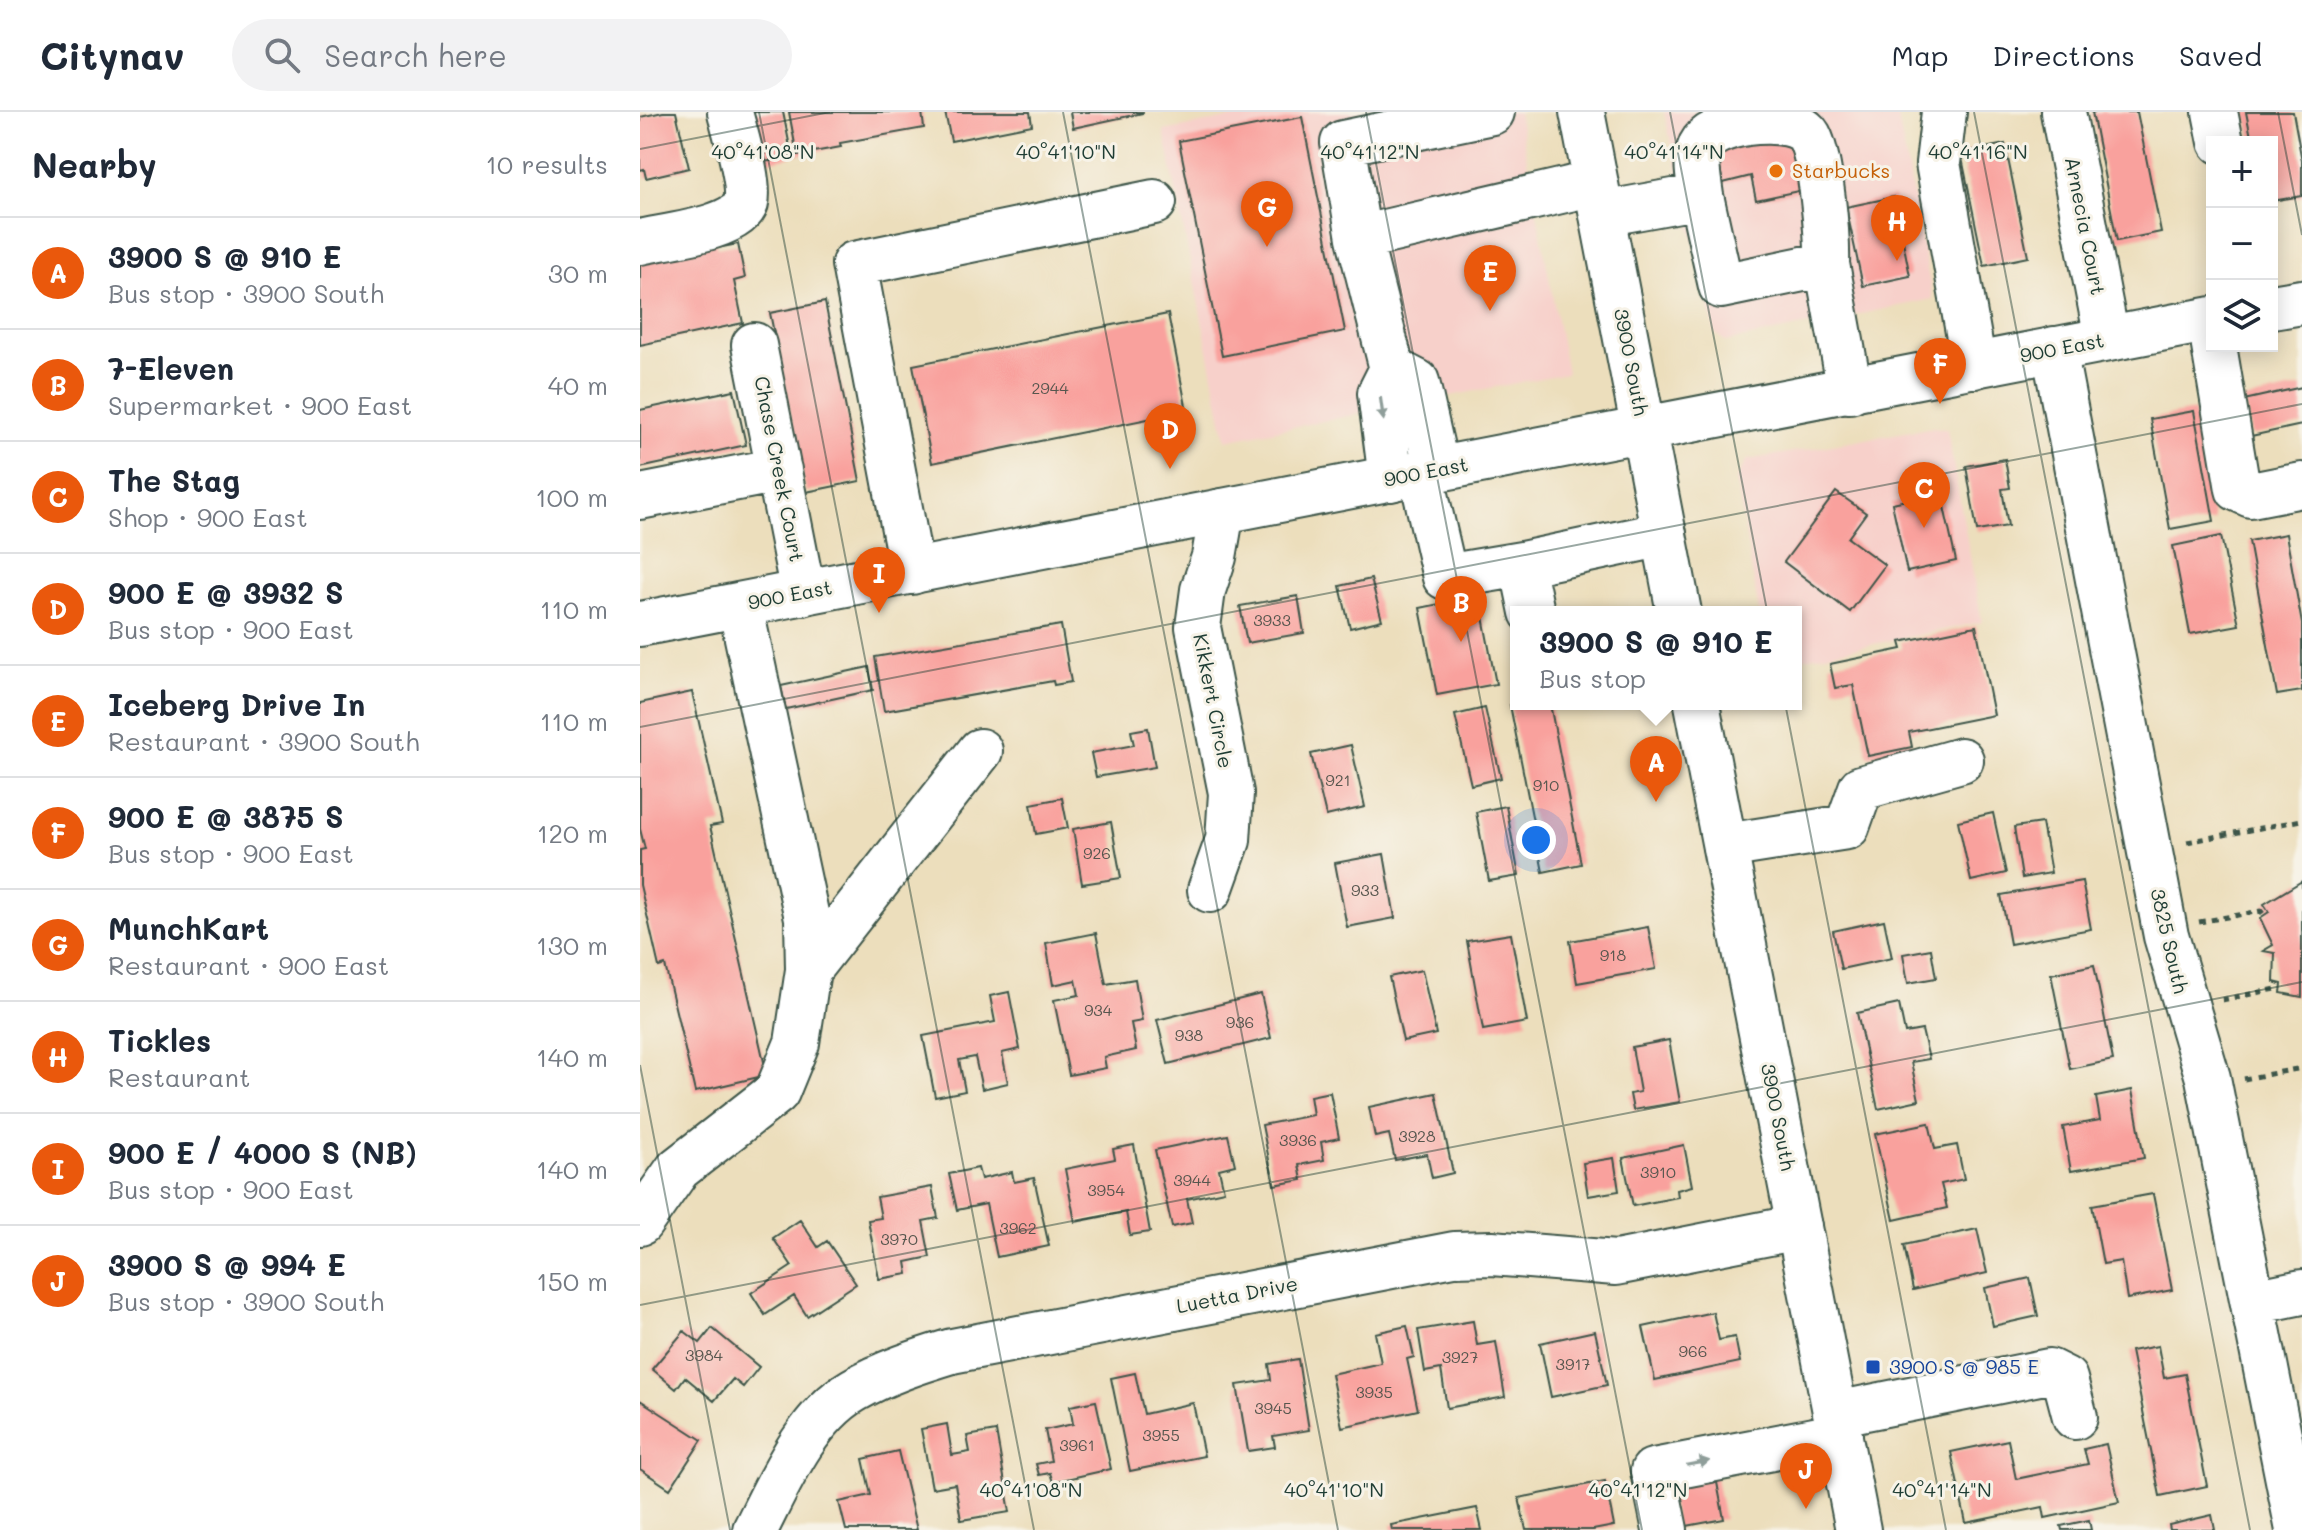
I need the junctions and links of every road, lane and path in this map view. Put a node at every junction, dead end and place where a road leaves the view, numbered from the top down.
1 (730, 112) edge
2 (1492, 112) edge
3 (1582, 112) edge
4 (1944, 112) edge
5 (2063, 112) edge
6 (2215, 112) edge
7 (2220, 136) edge
8 (1701, 196) junction
9 (1599, 199) junction
10 (1154, 202) dead end
11 (1359, 238) junction
12 (640, 242) edge
13 (1827, 264) junction
14 (2302, 302) edge
15 (2278, 306) edge
16 (2206, 331) edge
17 (2107, 339) junction
18 (754, 345) dead end
19 (2054, 349) junction
20 (2216, 352) edge
21 (1974, 366) junction
22 (1850, 391) junction
23 (1644, 431) junction
24 (779, 470) junction
25 (1416, 474) junction
26 (2302, 485) edge
27 (640, 497) edge
28 (1222, 511) junction
29 (1664, 534) junction
30 (1522, 564) junction
31 (912, 572) junction
32 (803, 593) junction
33 (740, 605) junction
34 (1531, 606) edge
35 (1678, 606) edge
36 (640, 624) edge
37 (1698, 710) edge
38 (980, 751) dead end
39 (1961, 760) dead end
40 (2302, 820) edge
41 (2182, 843) dead end
42 (1725, 846) junction
43 (1210, 890) dead end
44 (2264, 915) dead end
45 (2198, 923) dead end
46 (808, 970) junction
47 (2278, 983) dead end
48 (2217, 1001) dead end
49 (2302, 1068) edge
50 (2242, 1079) dead end
51 (640, 1223) edge
52 (1799, 1227) junction
53 (2302, 1292) edge
54 (2253, 1302) junction
55 (2075, 1417) dead end
56 (1838, 1425) junction
57 (755, 1530) edge
58 (1665, 1530) edge
59 (1858, 1530) edge
60 (2298, 1530) edge

1 - 12 street
2 - 11 street
3 - 9 street, 3900 South
4 - 21 street
5 - 17 street, Arnecia Court
6 - 7 street
8 - 9 street
8 - 13 street
8 - 13 street
9 - 11 street
9 - 23 street, 3900 South
10 - 31 street
11 - 25 street
13 - 22 street
14 - 15 street
16 - 17 street, 900 East
17 - 19 street, 900 East
18 - 24 street, Chase Creek Court
19 - 21 street, 900 East
19 - 54 street, 3825 South
20 - 26 street
21 - 22 street, 900 East
22 - 23 street, 900 East
23 - 25 street, 900 East
23 - 29 street, 3900 South
24 - 27 street
24 - 32 street, Chase Creek Court
25 - 28 street, 900 East
25 - 30 street
28 - 31 street, 900 East
28 - 43 street, Kikkert Circle
29 - 30 street
29 - 35 street, 3900 South
30 - 34 street
31 - 32 street, 900 East
32 - 33 street, 900 East
33 - 36 street, 900 East
33 - 46 street
37 - 42 street, 3900 South
38 - 46 street
39 - 42 street
40 - 41 path
42 - 52 street, 3900 South
44 - 45 path
46 - 51 street
47 - 48 path
49 - 50 path
52 - 56 street, 3900 South
52 - 57 street, Luetta Drive
53 - 54 street
54 - 60 street, 3825 South
55 - 56 street
58 -> 56 street
56 - 59 street, 3900 South

